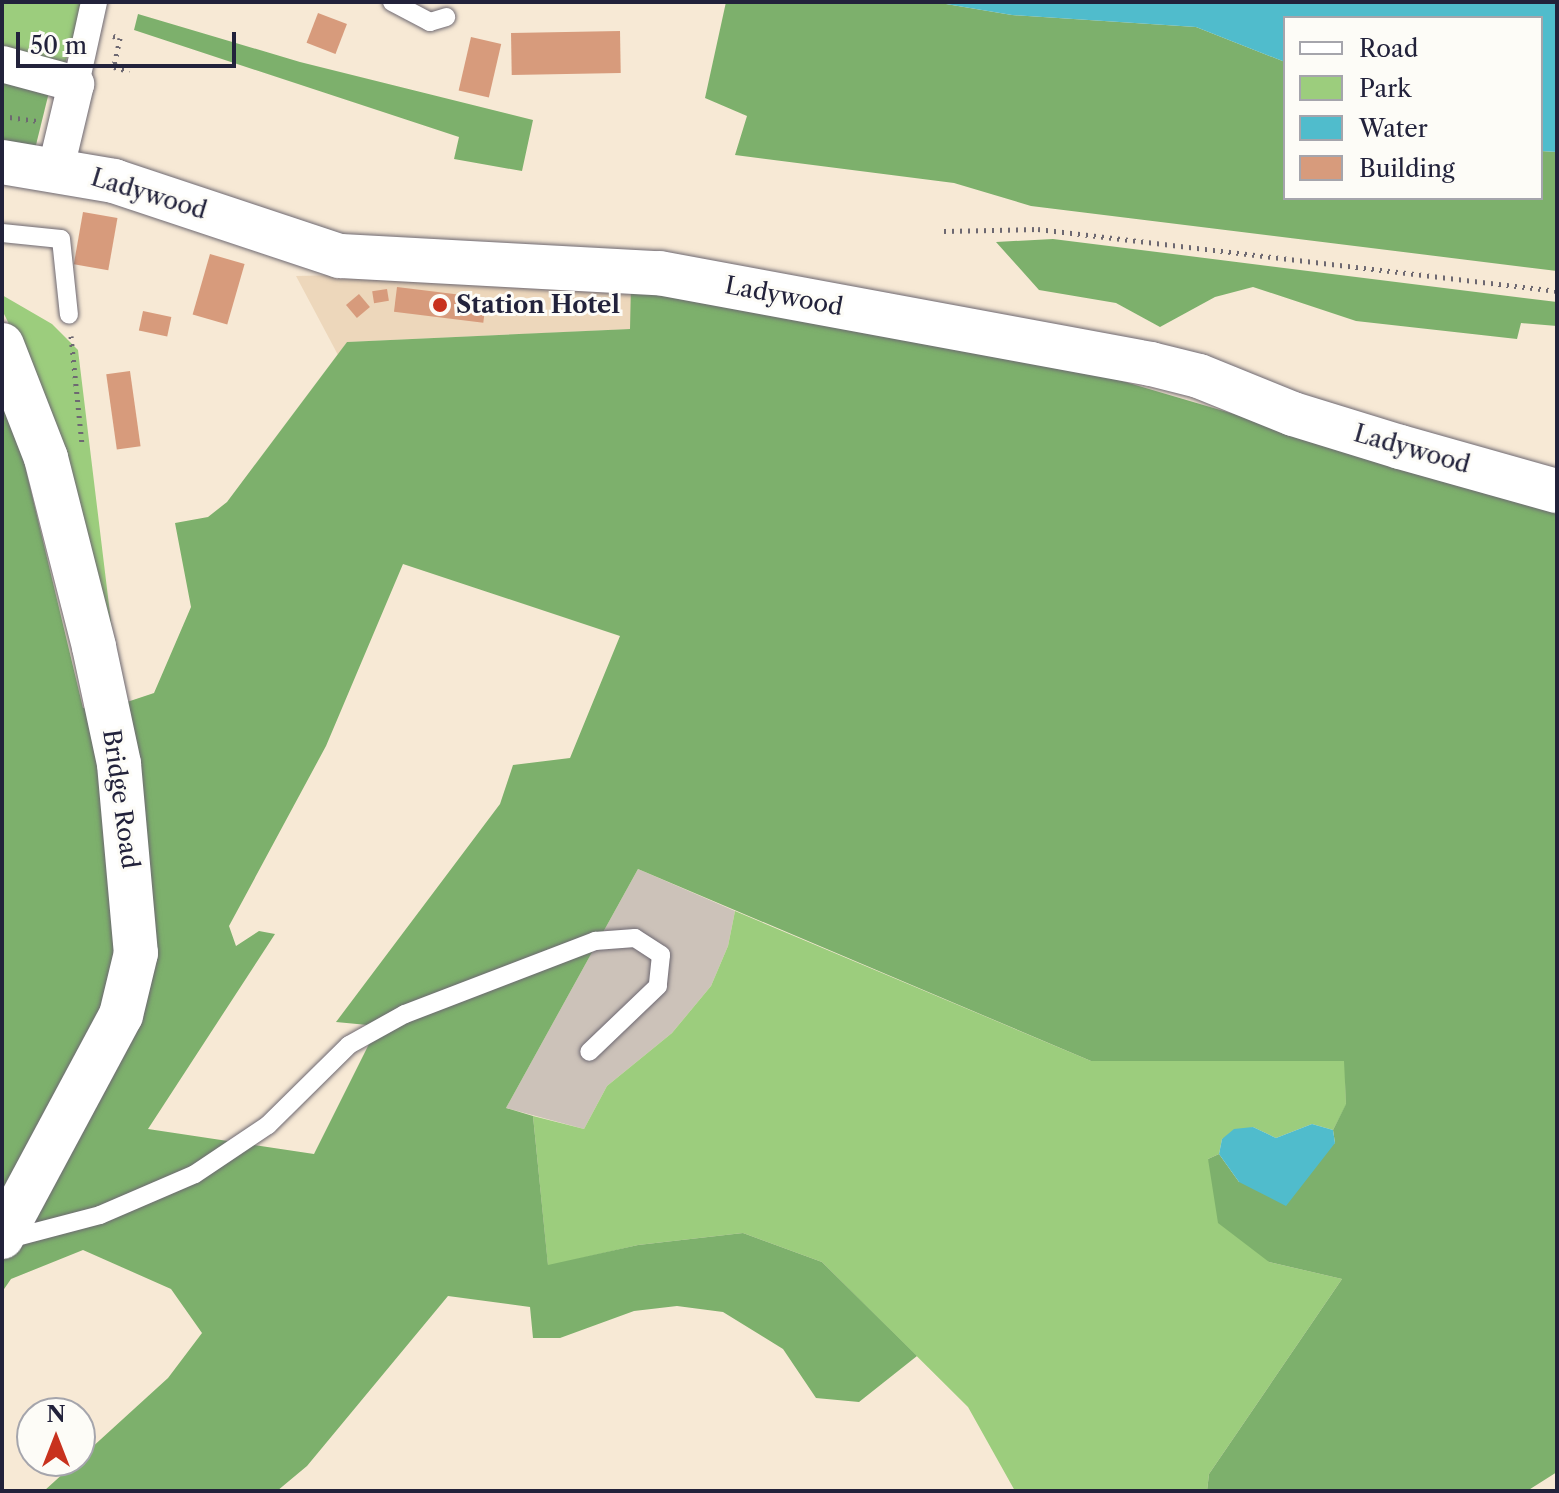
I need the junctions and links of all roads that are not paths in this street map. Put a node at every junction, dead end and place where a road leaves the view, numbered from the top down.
1 (94, 2) edge
2 (392, 2) edge
3 (446, 17) dead end
4 (2, 64) edge
5 (76, 84) junction
6 (2, 162) edge
7 (56, 168) junction
8 (2, 233) edge
9 (69, 315) dead end
10 (2, 345) edge
11 (1557, 491) edge
12 (589, 1052) dead end
13 (2, 1239) edge

1 - 5 street
2 - 3 lane
4 - 5 street
5 - 7 street
6 - 7 street, Ladywood
7 - 11 street, Ladywood
8 - 9 lane
10 - 13 street, Bridge Road
12 - 13 lane

